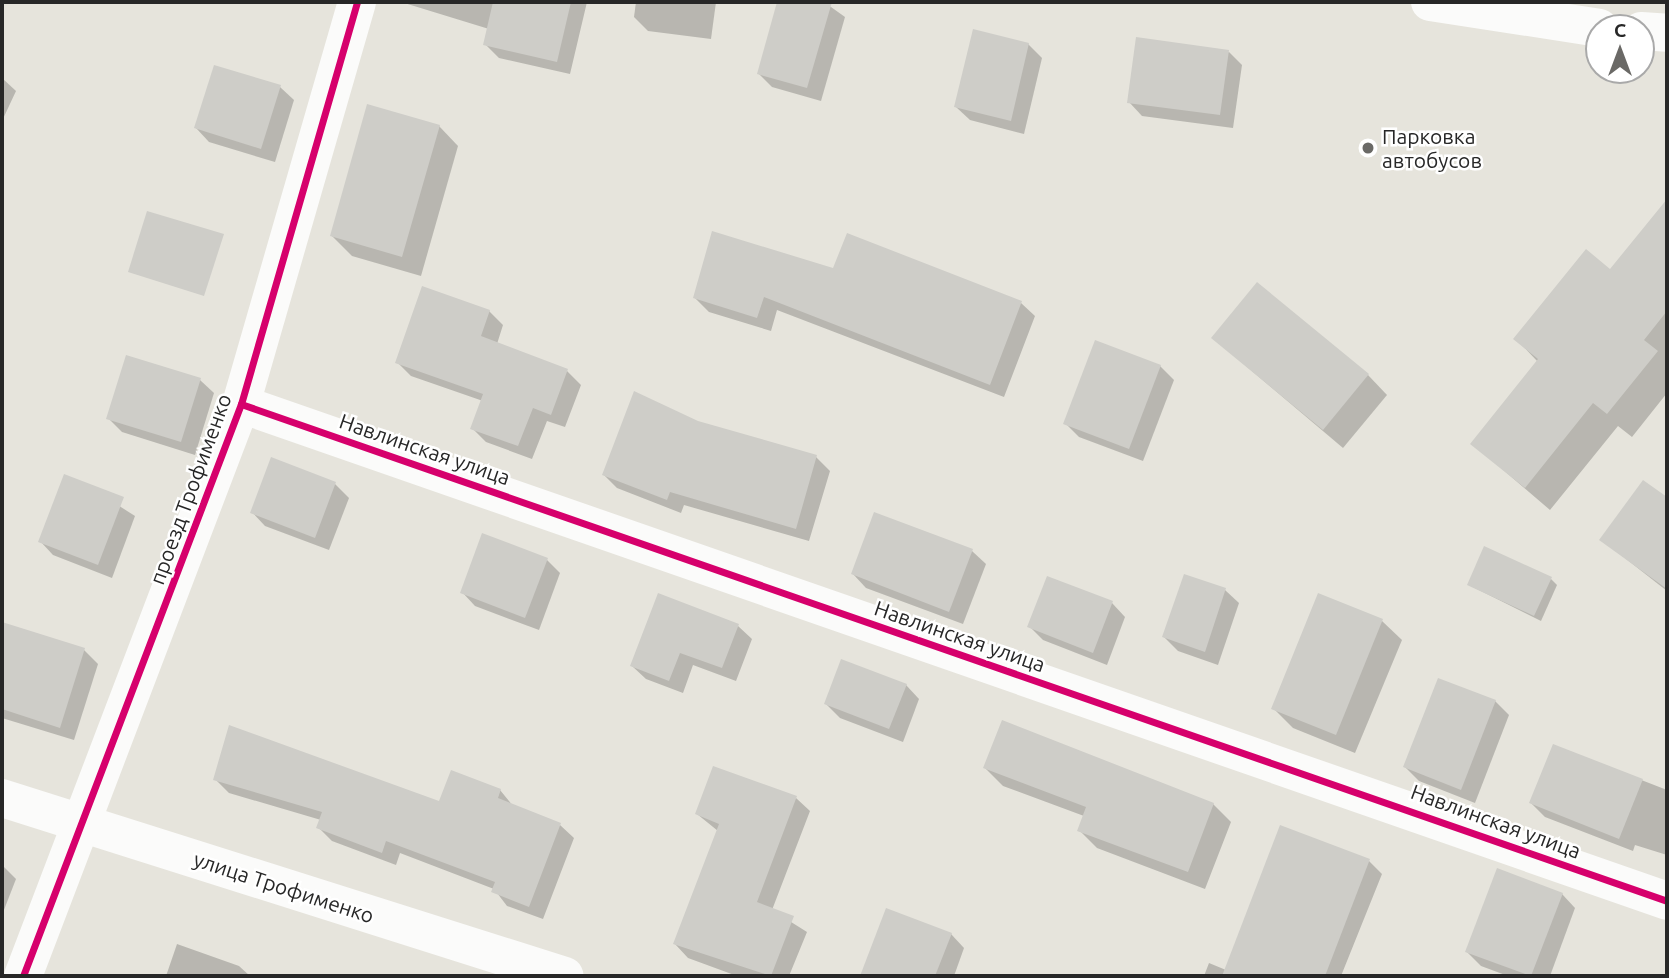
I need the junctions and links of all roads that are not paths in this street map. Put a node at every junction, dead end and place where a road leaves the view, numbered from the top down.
1 (357, 2) edge
2 (1430, 2) edge
3 (1585, 26) edge
4 (241, 404) junction
5 (2, 798) edge
6 (85, 823) junction
7 (1667, 901) edge
8 (23, 976) edge
9 (565, 976) edge

1 - 4 street, проезд Трофименко
2 - 3 street
4 - 6 street, проезд Трофименко
4 - 7 street, Навлинская улица
5 - 6 street, улица Трофименко
6 - 8 street, проезд Трофименко
6 - 9 street, улица Трофименко

